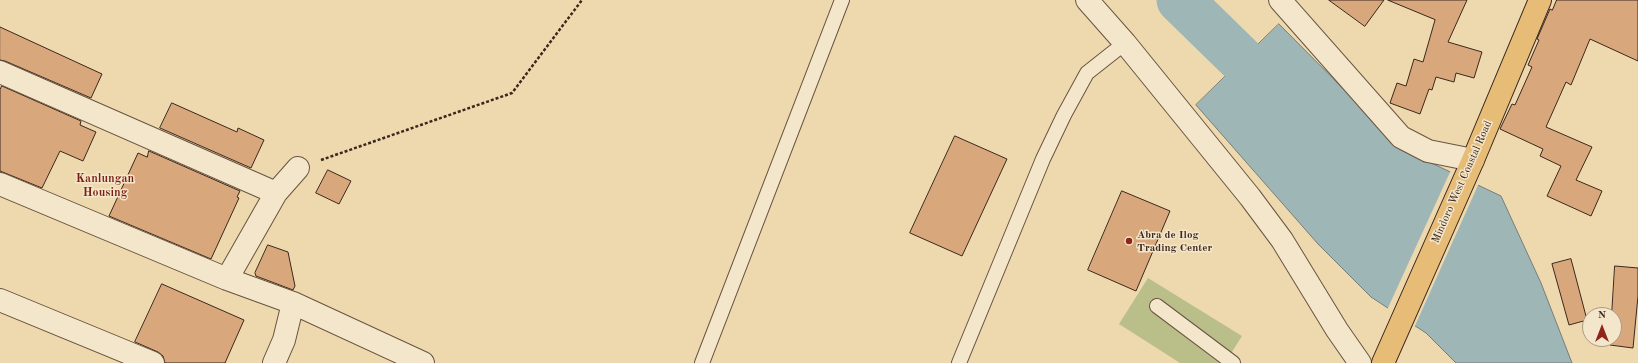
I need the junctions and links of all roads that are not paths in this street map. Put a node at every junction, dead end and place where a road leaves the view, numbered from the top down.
1 (842, 0) edge
2 (1087, 0) edge
3 (1280, 0) edge
4 (1540, 0) edge
5 (1124, 43) junction
6 (0, 72) edge
7 (298, 168) road end
8 (1470, 168) junction
9 (0, 184) edge
10 (276, 193) junction
11 (227, 279) junction
12 (0, 300) edge
13 (293, 303) junction
14 (1157, 306) dead end
15 (1386, 354) edge
16 (153, 363) edge
17 (274, 363) edge
18 (423, 363) edge
19 (702, 363) edge
20 (959, 363) edge
21 (1233, 363) edge
22 (1360, 363) edge

1 - 19 lane
2 - 5 street
3 - 8 street
4 - 8 main road, Mindoro West Coastal Road
5 - 20 lane
5 - 22 street
6 - 10 street
7 - 10 street
8 - 15 main road, Mindoro West Coastal Road
9 - 11 street
10 - 11 street
11 - 13 street
12 - 16 street
13 - 17 street
13 - 18 street
14 - 21 lane

